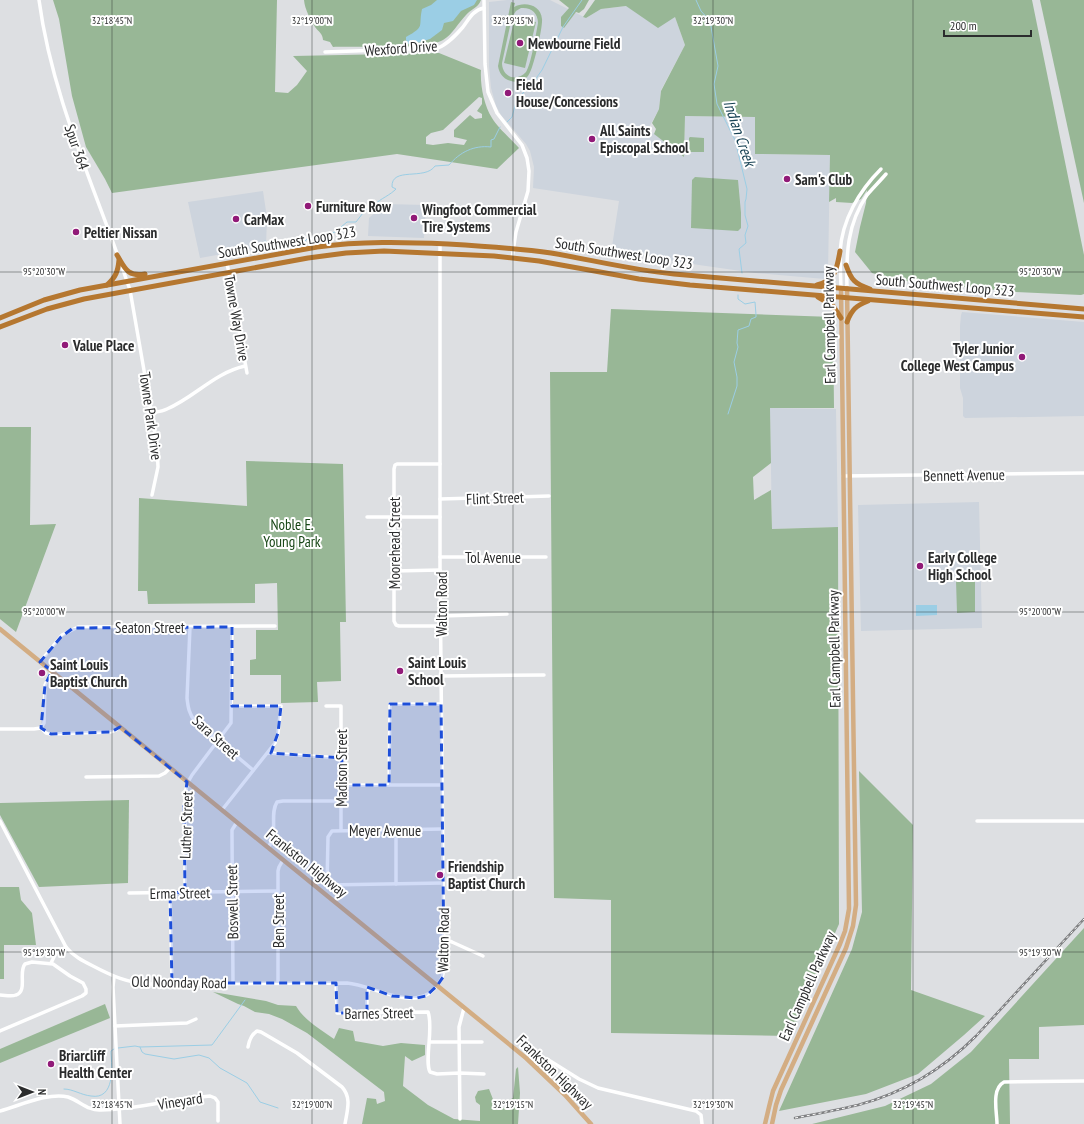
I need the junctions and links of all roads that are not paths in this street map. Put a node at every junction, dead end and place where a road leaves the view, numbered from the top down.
1 (39, 0) edge
2 (484, 0) edge
3 (484, 8) junction
4 (325, 52) dead end
5 (881, 169) dead end
6 (886, 174) dead end
7 (440, 244) junction
8 (513, 248) junction
9 (840, 251) junction
10 (440, 253) junction
11 (118, 257) junction
12 (512, 258) junction
13 (227, 263) junction
14 (846, 265) junction
15 (174, 272) junction
16 (229, 272) junction
17 (706, 277) junction
18 (127, 281) junction
19 (106, 285) junction
20 (690, 285) junction
21 (813, 286) junction
22 (841, 288) junction
23 (847, 288) junction
24 (130, 290) junction
25 (876, 291) junction
26 (815, 295) junction
27 (841, 297) junction
28 (847, 298) junction
29 (869, 300) junction
30 (1084, 308) edge
31 (1084, 317) edge
32 (0, 318) edge
33 (841, 318) junction
34 (847, 322) junction
35 (0, 327) edge
36 (245, 366) junction
37 (246, 373) dead end
38 (152, 413) junction
39 (440, 464) junction
40 (1084, 473) edge
41 (843, 476) junction
42 (850, 476) junction
43 (152, 495) dead end
44 (549, 496) dead end
45 (440, 499) junction
46 (367, 517) dead end
47 (394, 517) junction
48 (440, 517) junction
49 (440, 557) junction
50 (546, 558) dead end
51 (440, 570) junction
52 (394, 571) junction
53 (506, 614) dead end
54 (441, 616) junction
55 (275, 626) dead end
56 (441, 626) junction
57 (190, 627) junction
58 (232, 627) junction
59 (0, 629) edge
60 (40, 662) junction
61 (52, 671) junction
62 (544, 675) dead end
63 (441, 676) junction
64 (846, 690) junction
65 (853, 690) junction
66 (441, 704) junction
67 (232, 706) junction
68 (326, 706) dead end
69 (120, 727) junction
70 (41, 728) junction
71 (0, 729) edge
72 (219, 741) junction
73 (268, 753) junction
74 (342, 758) junction
75 (170, 768) junction
76 (254, 770) junction
77 (86, 777) dead end
78 (188, 782) junction
79 (341, 785) junction
80 (389, 785) junction
81 (442, 785) junction
82 (341, 801) junction
83 (222, 810) junction
84 (1084, 821) edge
85 (0, 822) edge
86 (237, 822) junction
87 (977, 822) dead end
88 (442, 829) junction
89 (341, 830) junction
90 (396, 830) junction
91 (268, 848) junction
92 (283, 860) junction
93 (443, 883) junction
94 (396, 884) junction
95 (327, 885) junction
96 (278, 891) junction
97 (186, 892) junction
98 (232, 892) junction
99 (322, 892) junction
100 (170, 893) junction
101 (129, 894) dead end
102 (849, 905) junction
103 (856, 905) junction
104 (444, 939) junction
105 (66, 947) junction
106 (483, 956) dead end
107 (51, 963) junction
108 (114, 977) junction
109 (336, 982) junction
110 (172, 983) junction
111 (233, 983) junction
112 (278, 983) junction
113 (437, 986) junction
114 (369, 988) junction
115 (0, 995) edge
116 (464, 1008) junction
117 (367, 1013) junction
118 (196, 1018) dead end
119 (115, 1026) junction
120 (0, 1031) edge
121 (430, 1042) junction
122 (459, 1042) junction
123 (482, 1042) dead end
124 (248, 1047) dead end
125 (308, 1061) junction
126 (533, 1064) junction
127 (306, 1065) dead end
128 (460, 1073) junction
129 (484, 1074) dead end
130 (1084, 1081) edge
131 (120, 1110) junction
132 (0, 1111) edge
133 (460, 1119) dead end
134 (218, 1121) dead end
135 (120, 1124) edge
136 (345, 1124) edge
137 (591, 1124) edge
138 (702, 1124) edge
139 (766, 1124) edge
140 (772, 1124) edge
141 (998, 1124) edge

1 - 11 street, Spur 364
2 - 3 street
3 - 4 street, Wexford Drive
3 - 8 street
5 - 9 street, Earl Campbell Parkway
6 - 14 street, Earl Campbell Parkway
7 - 8 highway, South Southwest Loop 323
7 - 10 street, Walton Road
7 - 13 highway, South Southwest Loop 323
8 - 12 street
8 - 17 highway, South Southwest Loop 323
9 - 21 highway
9 - 22 street, Earl Campbell Parkway
10 - 12 highway, South Southwest Loop 323
10 - 16 highway, South Southwest Loop 323
10 - 39 street, Walton Road
11 - 15 highway
11 - 18 street, Spur 364
11 - 19 highway
12 - 20 highway, South Southwest Loop 323
13 - 15 highway, South Southwest Loop 323
13 - 16 street, Towne Way Drive
14 - 23 street, Earl Campbell Parkway
14 - 25 highway
15 - 18 highway, South Southwest Loop 323
16 - 24 highway, South Southwest Loop 323
16 - 36 street, Towne Way Drive
17 - 20 highway
17 - 21 highway, South Southwest Loop 323
18 - 19 highway, South Southwest Loop 323
18 - 24 street, Spur 364
19 - 32 highway, South Southwest Loop 323
20 - 26 highway, South Southwest Loop 323
21 - 22 highway, South Southwest Loop 323
22 - 23 highway, South Southwest Loop 323
22 - 27 main road, Earl Campbell Parkway
23 - 25 highway, South Southwest Loop 323
23 - 28 main road, Earl Campbell Parkway
24 - 35 highway, South Southwest Loop 323
24 - 38 street, Towne Park Drive
25 - 30 highway, South Southwest Loop 323
26 - 27 highway, South Southwest Loop 323
26 - 33 highway
27 - 28 highway, South Southwest Loop 323
27 - 33 main road, Earl Campbell Parkway
28 - 29 highway, South Southwest Loop 323
28 - 34 main road, Earl Campbell Parkway
29 - 31 highway, South Southwest Loop 323
29 - 34 highway
33 - 41 main road, Earl Campbell Parkway
34 - 42 main road, Earl Campbell Parkway
36 - 37 street, Towne Way Drive
36 - 38 street
38 - 43 street, Towne Park Drive
39 - 45 street, Walton Road
39 - 47 street, Moorehead Street
40 - 42 street, Bennett Avenue
41 - 42 street, Bennett Avenue
41 - 64 main road, Earl Campbell Parkway
42 - 65 main road, Earl Campbell Parkway
44 - 45 street, Flint Street
45 - 48 street, Walton Road
46 - 47 street
47 - 48 street
47 - 52 street, Moorehead Street
48 - 49 street, Walton Road
49 - 50 street, Tol Avenue
49 - 51 street, Walton Road
51 - 52 street
51 - 54 street, Walton Road
52 - 56 street, Moorehead Street
53 - 54 street
54 - 56 street, Walton Road
55 - 58 street, Seaton Street
56 - 63 street, Walton Road
57 - 58 street, Seaton Street
57 - 60 street, Seaton Street
57 - 72 street, Sara Street
58 - 67 street, Luther Street
59 - 60 main road, Frankston Highway
60 - 61 main road, Frankston Highway
61 - 69 main road, Frankston Highway
61 - 70 street
62 - 63 street
63 - 66 street, Walton Road
64 - 65 main road
64 - 102 main road, Earl Campbell Parkway
65 - 103 main road, Earl Campbell Parkway
66 - 80 street
66 - 81 street, Walton Road
67 - 72 street, Luther Street
67 - 73 street
68 - 74 street, Madison Street
69 - 70 street
69 - 75 main road, Frankston Highway
70 - 71 street
72 - 76 street, Sara Street
72 - 78 street, Luther Street
73 - 74 street
73 - 76 street
74 - 79 street, Madison Street
75 - 77 street
75 - 78 main road, Frankston Highway
76 - 83 street
78 - 83 main road, Frankston Highway
78 - 97 street, Luther Street
79 - 80 street
79 - 82 street, Madison Street
80 - 81 street
81 - 88 street, Walton Road
82 - 89 street, Madison Street
82 - 91 street
83 - 86 main road, Frankston Highway
84 - 87 street
85 - 105 street, Old Noonday Road
86 - 91 main road, Frankston Highway
86 - 98 street, Boswell Street
88 - 90 street, Meyer Avenue
88 - 93 street, Walton Road
89 - 90 street, Meyer Avenue
89 - 95 street, Meyer Avenue
90 - 94 street
91 - 92 main road, Frankston Highway
92 - 96 street, Ben Street
92 - 99 main road, Frankston Highway
93 - 94 street
93 - 104 street, Walton Road
94 - 95 street
95 - 99 street
96 - 98 street, Erma Street
96 - 112 street, Ben Street
97 - 98 street, Erma Street
97 - 100 street, Erma Street
98 - 111 street, Boswell Street
99 - 113 main road, Frankston Highway
100 - 101 street, Erma Street
100 - 110 street
102 - 103 main road
102 - 139 main road, Earl Campbell Parkway
103 - 140 main road, Earl Campbell Parkway
104 - 106 street
104 - 113 street, Walton Road
105 - 107 street
105 - 108 street, Old Noonday Road
107 - 115 street
107 - 120 street
108 - 110 street, Old Noonday Road
108 - 119 street
109 - 112 street, Old Noonday Road
109 - 114 street, Old Noonday Road
109 - 117 street, Barnes Street
110 - 111 street, Old Noonday Road
111 - 112 street, Old Noonday Road
113 - 114 street, Old Noonday Road
113 - 116 main road, Frankston Highway
114 - 117 street
116 - 122 street
116 - 126 main road, Frankston Highway
117 - 121 street, Barnes Street
118 - 119 street
119 - 131 street
121 - 122 street
121 - 128 street
122 - 123 street
122 - 128 street
124 - 125 street
125 - 127 street
125 - 136 street
126 - 137 main road, Frankston Highway
126 - 138 street
128 - 129 street
128 - 133 street
130 - 141 street
131 - 132 street
131 - 134 street, Vineyard
131 - 135 street

